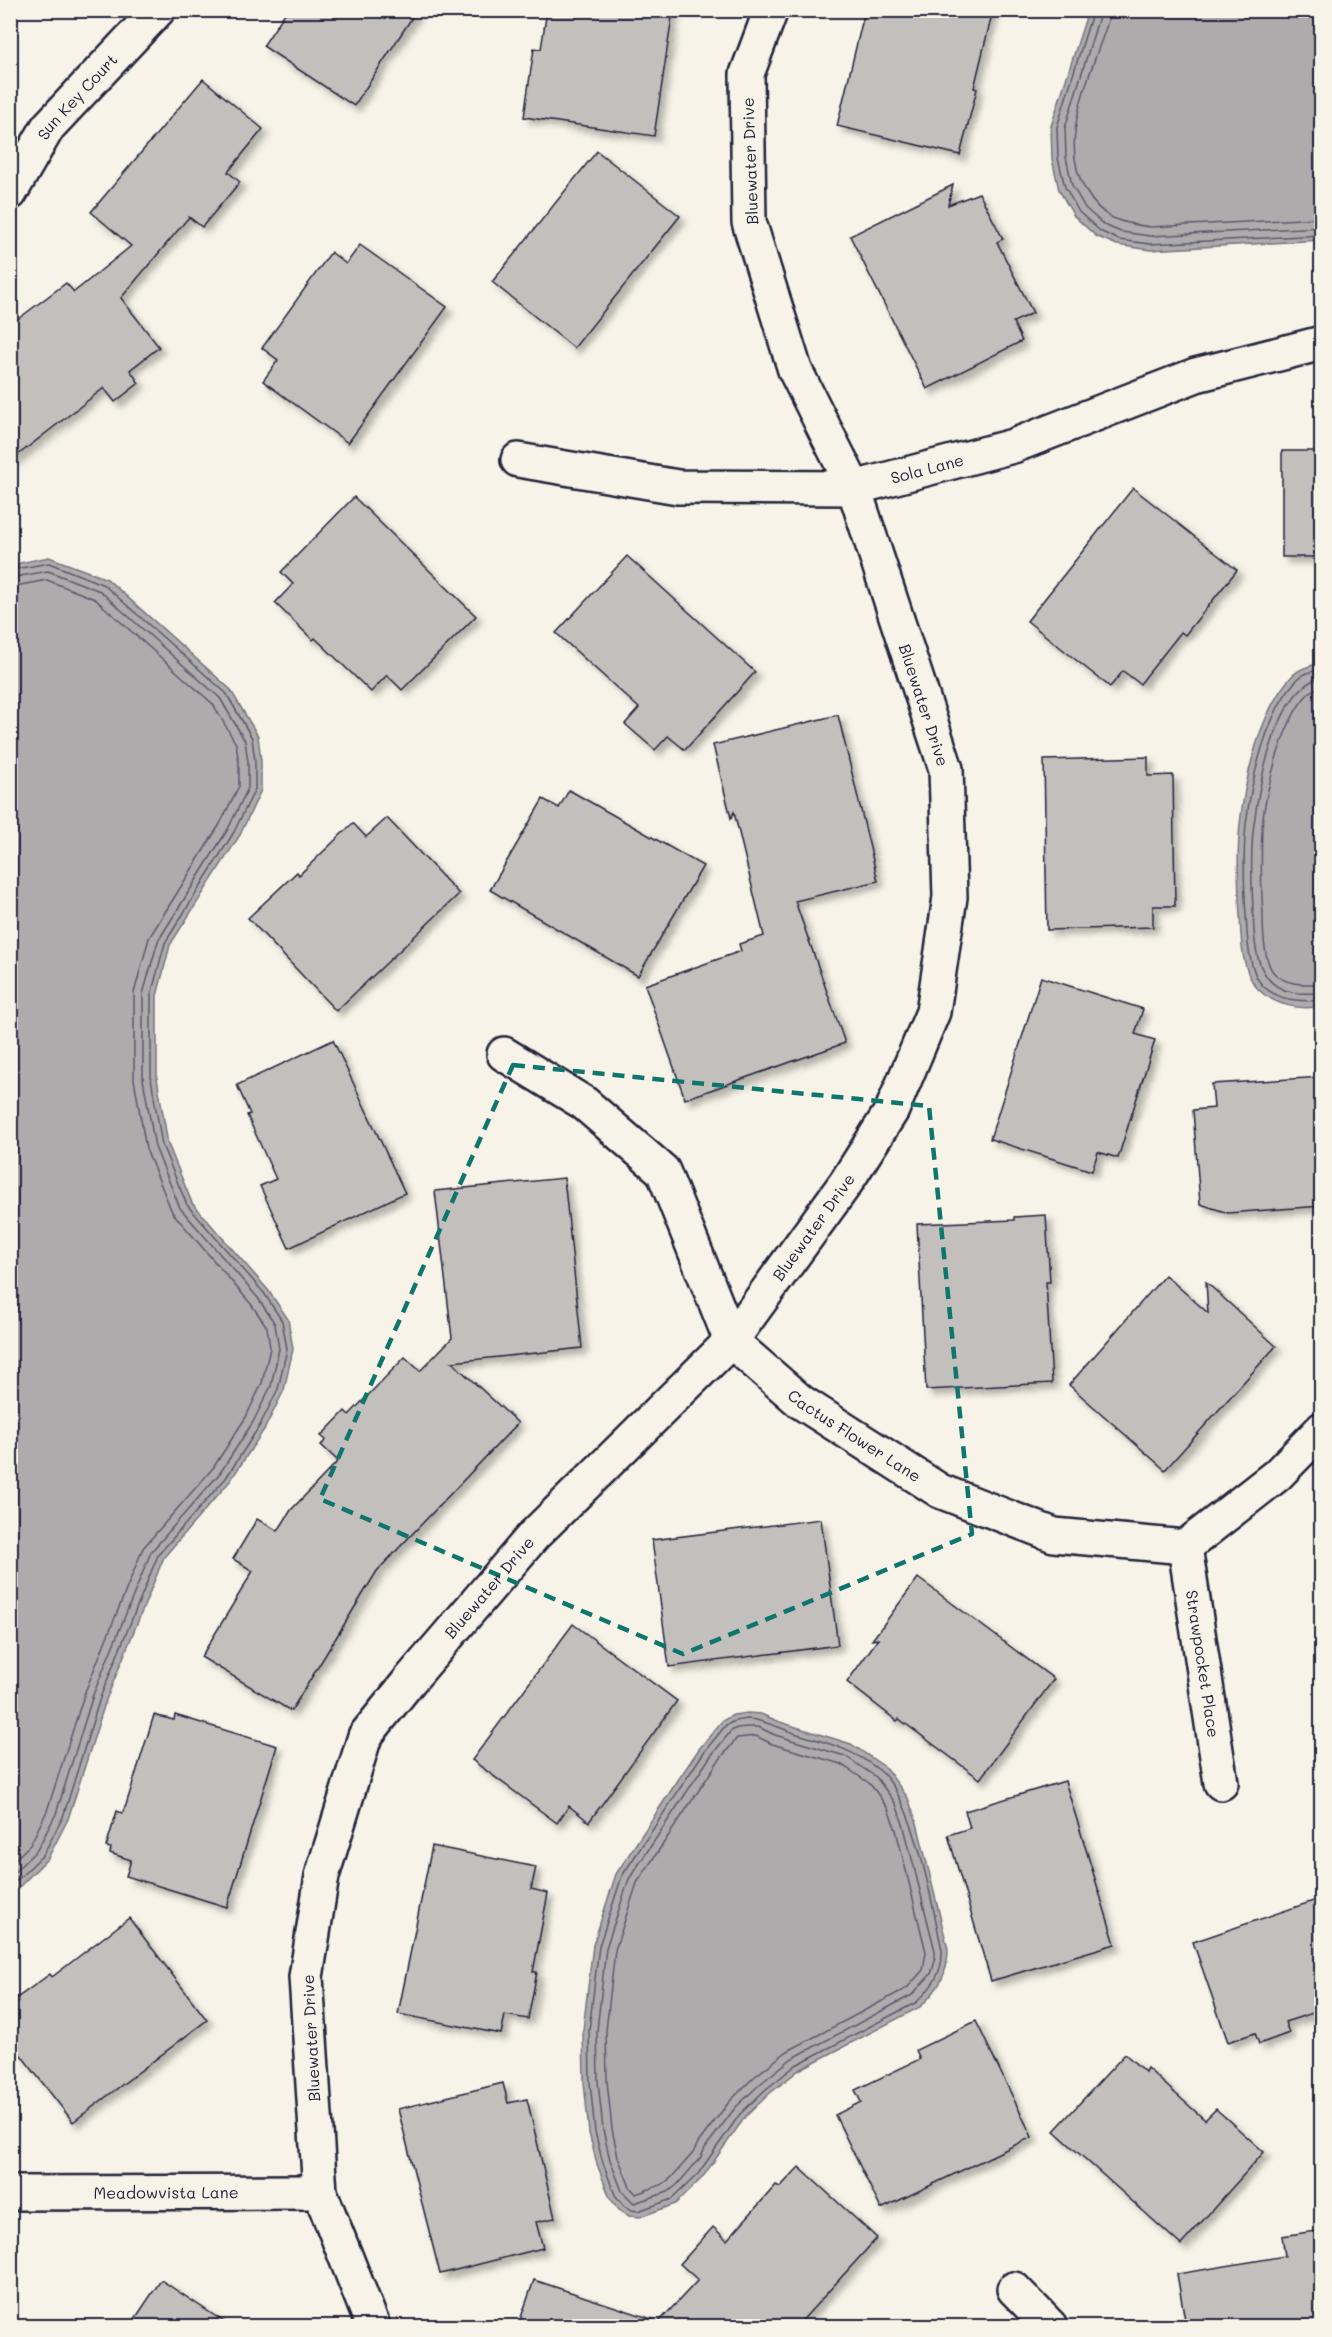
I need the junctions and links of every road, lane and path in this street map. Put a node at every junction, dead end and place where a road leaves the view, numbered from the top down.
1 (158, 10) edge
2 (771, 10) edge
3 (10, 193) edge
4 (1322, 343) edge
5 (518, 460) dead end
6 (854, 488) junction
7 (504, 1054) dead end
8 (731, 1341) junction
9 (1322, 1429) edge
10 (1185, 1547) junction
11 (1221, 1783) dead end
12 (320, 2192) junction
13 (10, 2193) edge
14 (1014, 2289) dead end
15 (373, 2326) edge
16 (1050, 2326) edge

1 - 3 street, Sun Key Court
2 - 6 street, Bluewater Drive
4 - 6 street, Sola Lane
5 - 6 street, Sola Lane
6 - 8 street, Bluewater Drive
7 - 8 street, Cactus Flower Lane
8 - 10 street, Cactus Flower Lane
8 - 12 street, Bluewater Drive
9 - 10 street
10 - 11 street, Strawpocket Place
12 - 13 street, Meadowvista Lane
12 - 15 street, Bluewater Drive
14 - 16 street

